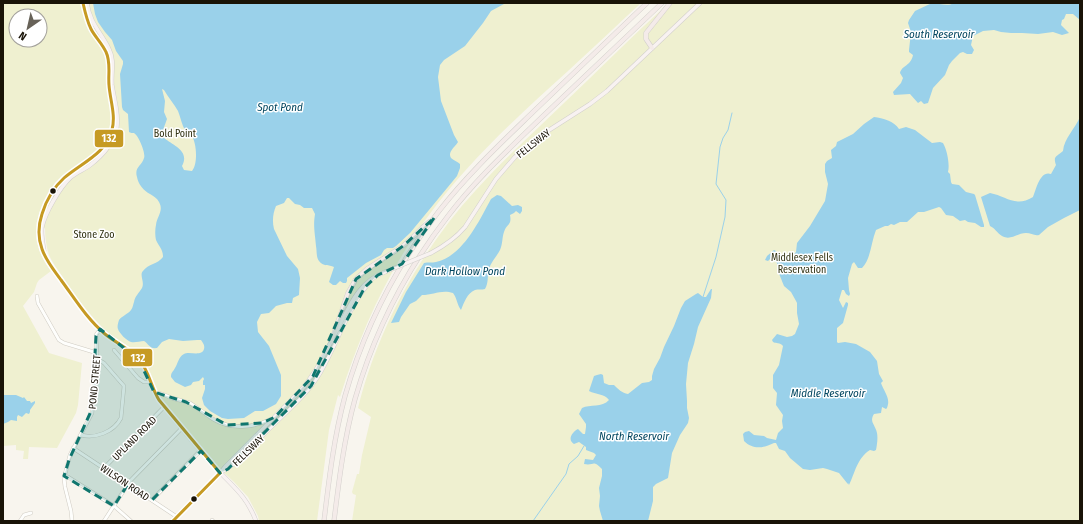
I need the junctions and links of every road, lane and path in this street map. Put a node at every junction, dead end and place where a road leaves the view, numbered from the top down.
1 (83, 3) edge
2 (88, 3) edge
3 (647, 3) edge
4 (662, 3) edge
5 (670, 3) edge
6 (700, 3) edge
7 (652, 48) junction
8 (434, 218) junction
9 (45, 256) junction
10 (370, 280) junction
11 (37, 296) dead end
12 (100, 329) junction
13 (331, 342) junction
14 (114, 350) dead end
15 (97, 353) junction
16 (97, 359) junction
17 (150, 382) junction
18 (155, 393) junction
19 (164, 407) junction
20 (275, 417) junction
21 (182, 428) junction
22 (81, 435) junction
23 (73, 448) junction
24 (201, 450) junction
25 (104, 468) junction
26 (220, 473) junction
27 (64, 476) junction
28 (128, 484) junction
29 (152, 500) junction
30 (114, 506) junction
31 (31, 513) dead end
32 (177, 517) junction
33 (20, 521) edge
34 (72, 521) edge
35 (104, 521) edge
36 (131, 521) edge
37 (173, 521) edge
38 (256, 521) edge
39 (324, 521) edge
40 (334, 521) edge

1 - 9 main road
2 - 9 main road
3 - 8 highway
4 - 40 highway
5 - 7 highway
6 - 7 main road, FELLSWAY
7 - 10 main road, FELLSWAY, bridge
8 - 13 highway
8 - 39 highway
9 - 12 main road
10 - 13 main road, FELLSWAY
10 - 26 main road, FELLSWAY
11 - 15 street
12 - 15 street, POND STREET
12 - 17 main road
13 - 20 main road, FELLSWAY
14 - 17 street
15 - 16 street, POND STREET
16 - 22 street, POND STREET
16 - 22 street
17 - 18 main road
18 - 19 main road
18 - 20 street
19 - 21 main road
19 - 25 street, UPLAND ROAD
20 - 26 main road, FELLSWAY
21 - 24 main road
21 - 28 street
22 - 23 street, POND STREET
23 - 25 street, WILSON ROAD
23 - 27 street, POND STREET
24 - 26 main road
24 - 29 street
25 - 28 street, WILSON ROAD
26 - 32 main road
26 - 38 main road
27 - 30 street
27 - 34 street, POND STREET
28 - 29 street, WILSON ROAD
28 - 30 street
29 - 32 street, WILSON ROAD
30 - 35 street
30 - 36 street
31 - 33 street
32 - 37 main road

